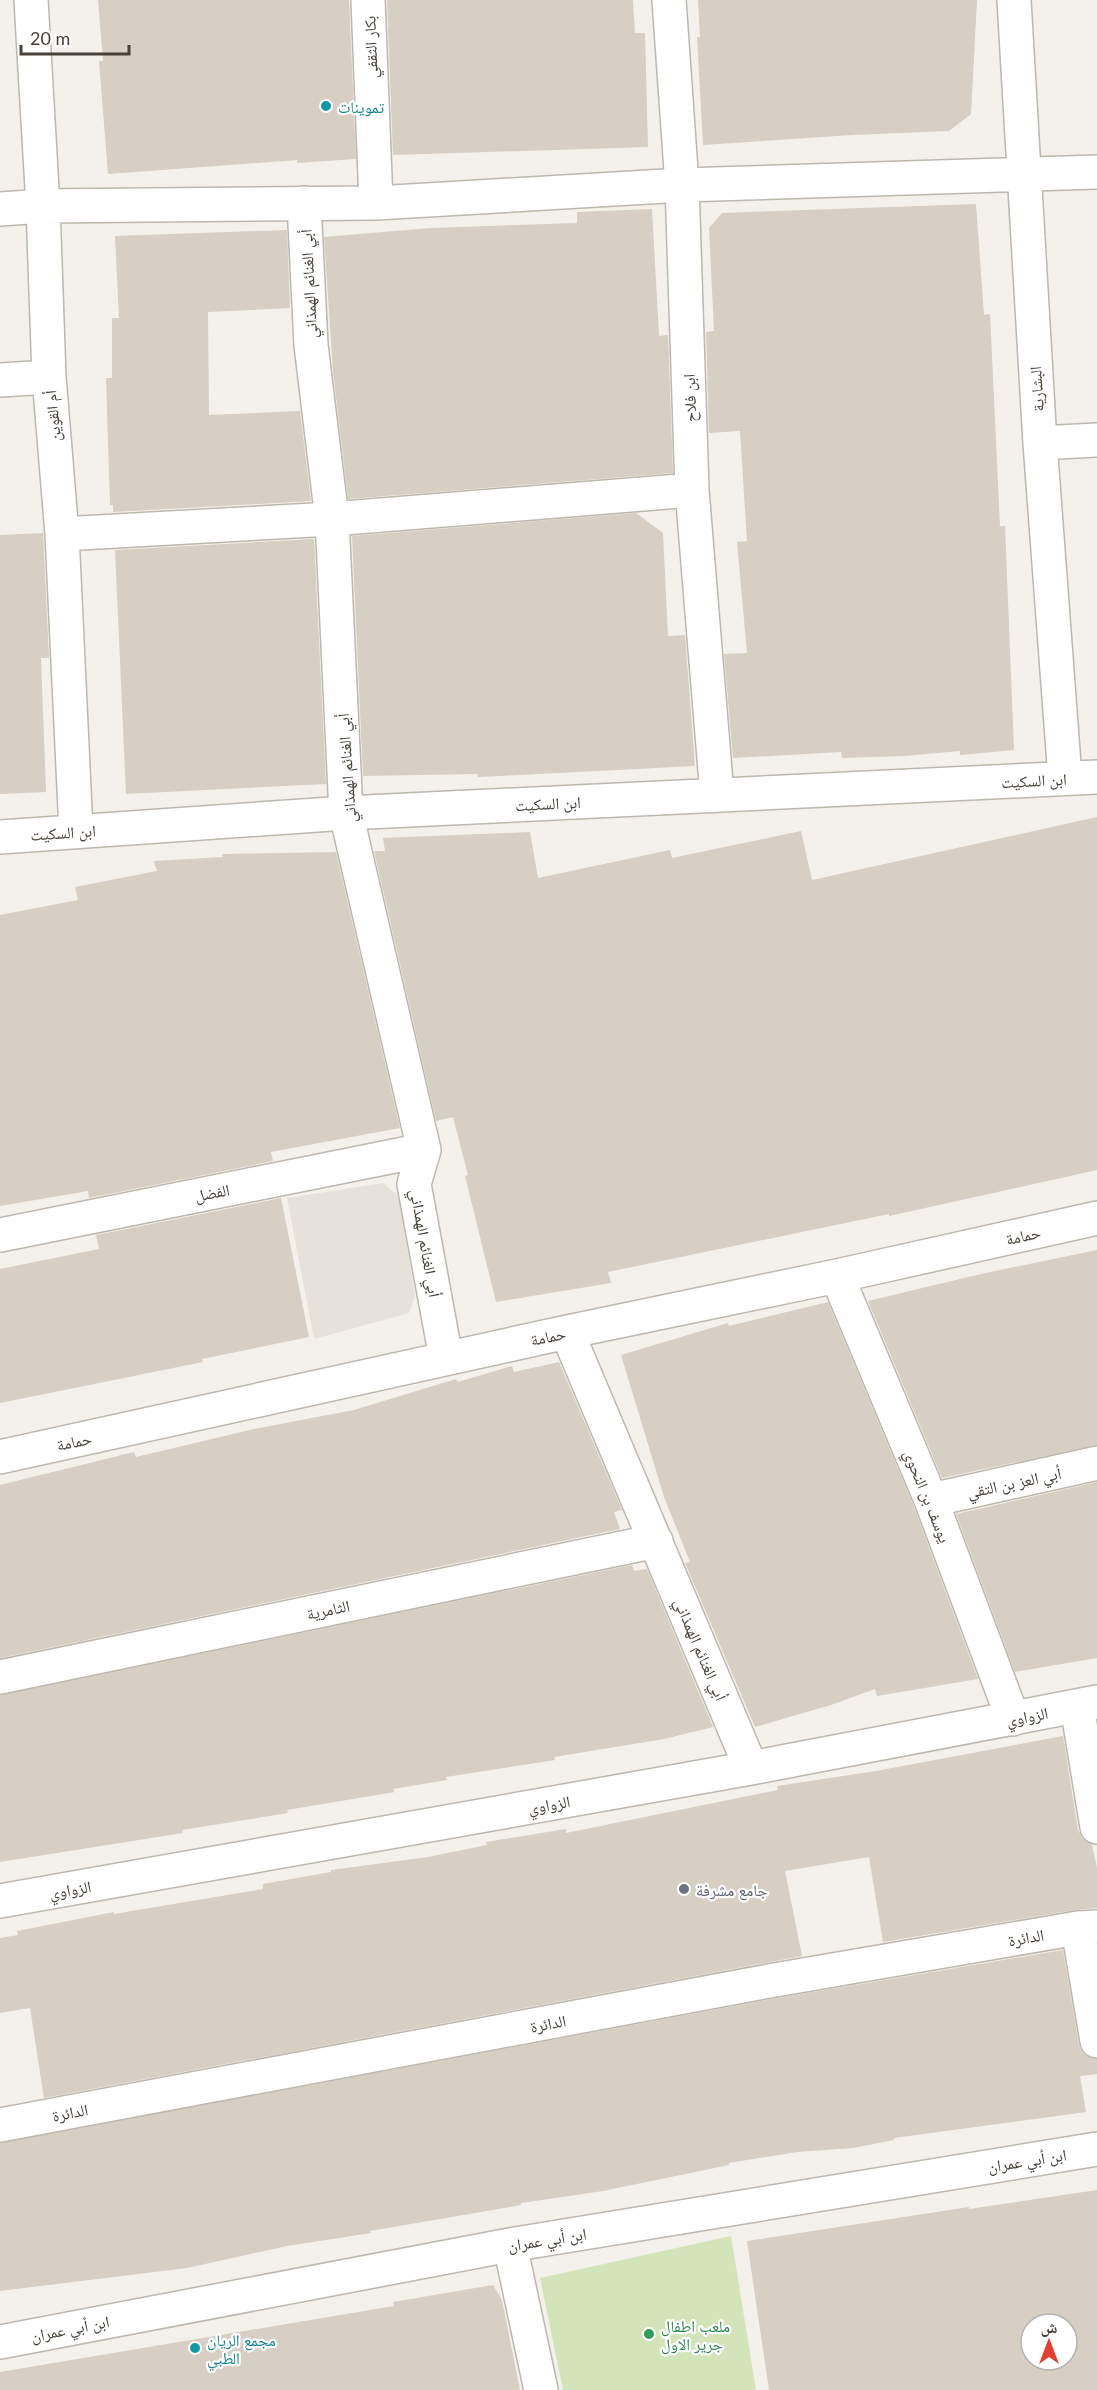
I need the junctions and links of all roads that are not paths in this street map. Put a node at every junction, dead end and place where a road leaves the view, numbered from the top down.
1 (31, 0) edge
2 (368, 0) edge
3 (669, 0) edge
4 (1014, 0) edge
5 (1097, 172) edge
6 (1022, 174) junction
7 (682, 185) junction
8 (304, 203) junction
9 (376, 203) junction
10 (43, 206) junction
11 (0, 209) edge
12 (49, 377) junction
13 (0, 380) edge
14 (1097, 440) edge
15 (1040, 443) junction
16 (692, 490) junction
17 (332, 519) junction
18 (62, 534) junction
19 (1081, 778) edge
20 (717, 795) junction
21 (346, 813) junction
22 (76, 831) junction
23 (0, 837) edge
24 (424, 1150) junction
25 (1097, 1218) edge
26 (0, 1235) edge
27 (837, 1276) junction
28 (567, 1332) junction
29 (446, 1358) junction
30 (0, 1457) edge
31 (1097, 1463) edge
32 (931, 1500) junction
33 (656, 1541) junction
34 (0, 1677) edge
35 (1087, 1704) edge
36 (1013, 1719) junction
37 (751, 1768) junction
38 (1097, 1827) edge
39 (0, 1901) edge
40 (1088, 1928) edge
41 (1097, 2041) edge
42 (0, 2125) edge
43 (1097, 2149) edge
44 (510, 2245) junction
45 (0, 2342) edge
46 (541, 2390) edge

1 - 10 street, أم القوين
2 - 9 street, بكار الثقفي
3 - 7 street, ابن فلاح
4 - 6 street, البشارية
5 - 6 street
6 - 7 street
6 - 15 street, البشارية
7 - 9 street
7 - 16 street, ابن فلاح
8 - 9 street
8 - 10 street
8 - 17 street, أبي الغنائم الهمذاني
10 - 11 street
10 - 12 street, أم القوين
12 - 13 street
12 - 18 street, أم القوين
14 - 15 street
15 - 19 street, البشارية
16 - 17 street
16 - 20 street, ابن فلاح
17 - 18 street
17 - 21 street, أبي الغنائم الهمذاني
18 - 22 street, أم القوين
19 - 20 street, ابن السكيت
20 - 21 street, ابن السكيت
21 - 22 street, ابن السكيت
21 - 24 street, أبي الغنائم الهمذاني
22 - 23 street, ابن السكيت
24 - 26 street, الفضل
24 - 29 street, أبي الغنائم الهمذاني
25 - 27 street, حمامة
27 - 28 street, حمامة
27 - 32 street, يوسف بن النحوي
28 - 29 street, حمامة
28 - 33 street, أبي الغنائم الهمذاني
29 - 30 street, حمامة
31 - 32 street, أبي العز بن التقي
32 - 36 street, يوسف بن النحوي
33 - 34 street, الثامرية
33 - 37 street, أبي الغنائم الهمذاني
35 - 36 street, الزواوي
35 - 38 street
36 - 37 street, الزواوي
37 - 39 street, الزواوي
40 - 41 street
40 - 42 street, الدائرة
43 - 44 street, ابن أبي عمران
44 - 45 street, ابن أبي عمران
44 - 46 street

